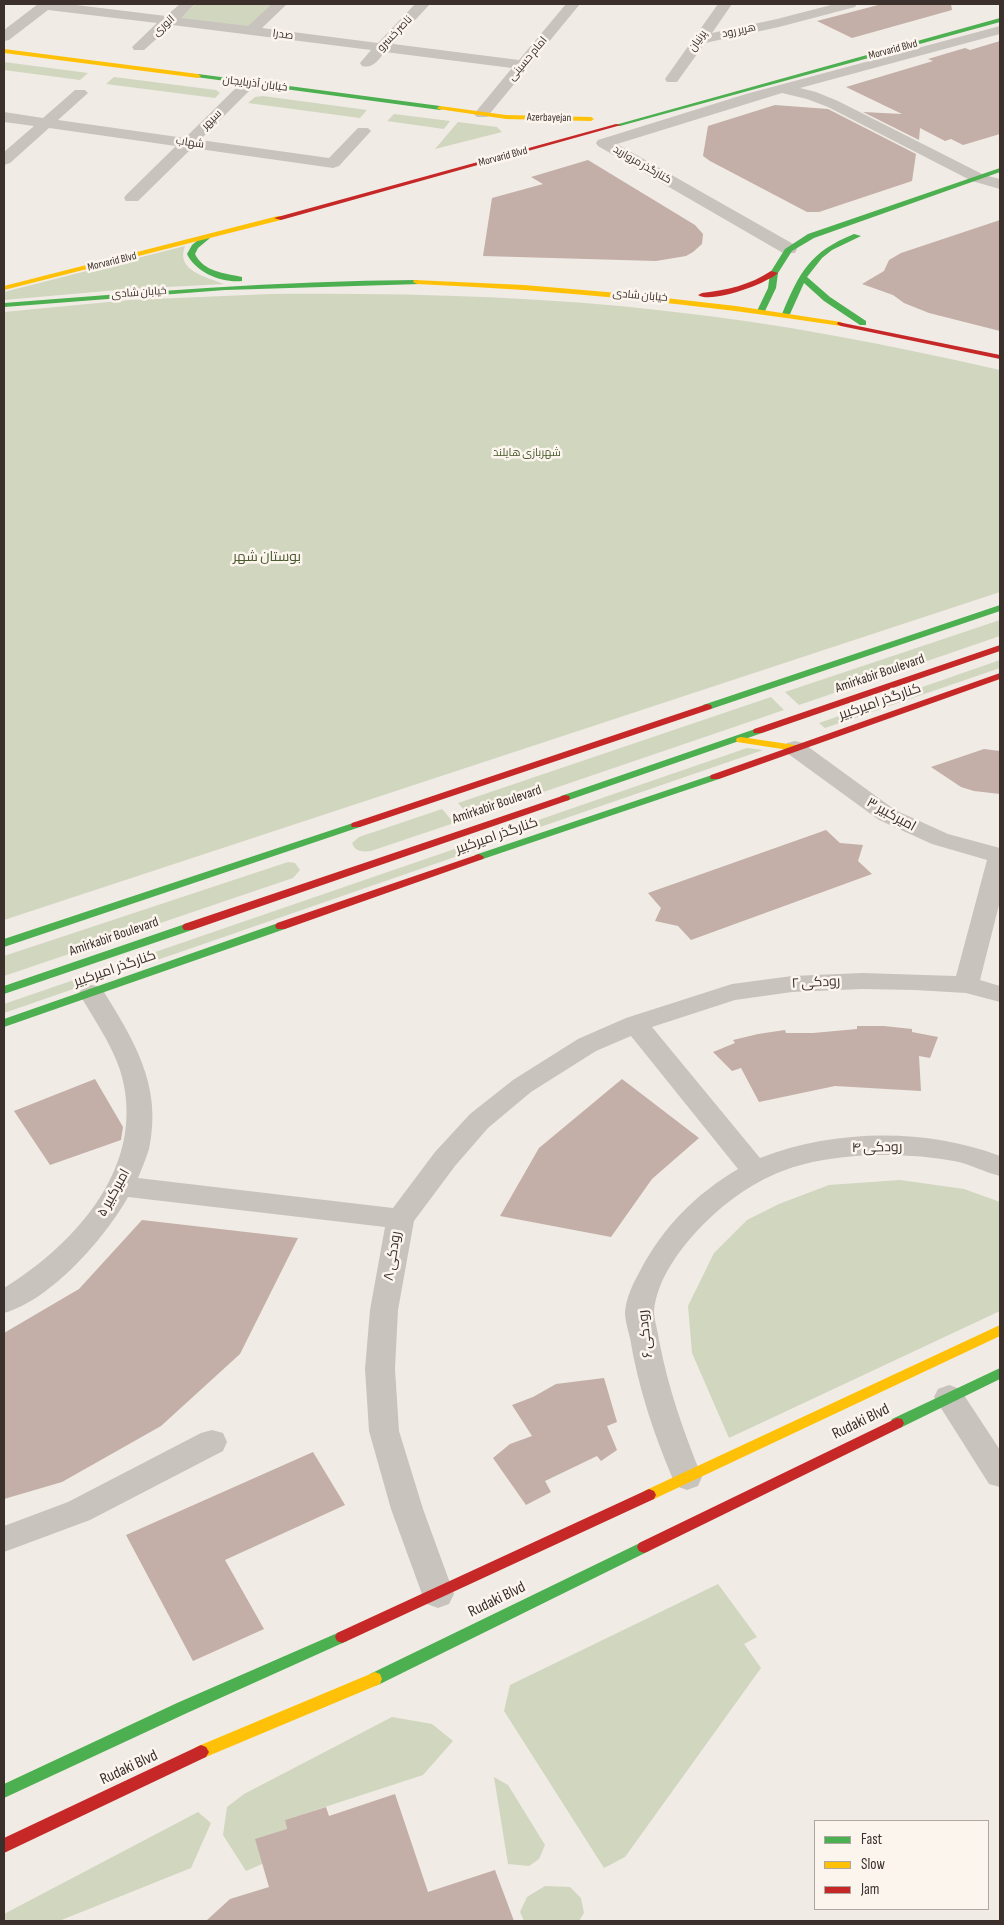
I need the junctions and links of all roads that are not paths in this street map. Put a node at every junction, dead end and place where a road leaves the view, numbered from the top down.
1 (45, 4) edge
2 (188, 4) edge
3 (280, 4) edge
4 (423, 4) edge
5 (573, 4) edge
6 (850, 4) edge
7 (730, 11) edge
8 (1000, 20) edge
9 (170, 21) junction
10 (779, 23) junction
11 (1000, 30) edge
12 (251, 31) junction
13 (4, 36) edge
14 (699, 40) junction
15 (139, 47) dead end
16 (382, 47) junction
17 (4, 51) edge
18 (367, 64) dead end
19 (523, 65) junction
20 (672, 79) dead end
21 (249, 83) junction
22 (819, 88) junction
23 (80, 93) dead end
24 (482, 114) junction
25 (4, 117) edge
26 (506, 117) junction
27 (46, 123) junction
28 (656, 125) junction
29 (553, 129) dead end
30 (528, 130) dead end
31 (599, 130) junction
32 (363, 131) dead end
33 (189, 143) junction
34 (4, 160) edge
35 (995, 179) edge
36 (368, 181) dead end
37 (390, 188) junction
38 (982, 194) dead end
39 (132, 198) dead end
40 (870, 231) dead end
41 (206, 238) junction
42 (789, 249) junction
43 (104, 250) dead end
44 (58, 262) dead end
45 (774, 273) junction
46 (803, 278) junction
47 (276, 285) junction
48 (4, 288) edge
49 (772, 288) junction
50 (795, 292) junction
51 (665, 298) junction
52 (4, 305) edge
53 (761, 311) junction
54 (786, 314) junction
55 (872, 330) junction
56 (1000, 357) edge
57 (1000, 608) edge
58 (1000, 648) edge
59 (1000, 676) edge
60 (734, 740) junction
61 (795, 748) junction
62 (1000, 856) edge
63 (4, 943) edge
64 (966, 985) junction
65 (4, 990) edge
66 (92, 992) junction
67 (1000, 994) edge
68 (4, 1023) edge
69 (636, 1024) junction
70 (1000, 1166) edge
71 (756, 1172) junction
72 (122, 1186) junction
73 (400, 1219) junction
74 (4, 1302) edge
75 (1000, 1330) edge
76 (1000, 1373) edge
77 (949, 1398) junction
78 (212, 1442) dead end
79 (1000, 1475) edge
80 (687, 1477) junction
81 (4, 1539) edge
82 (438, 1594) junction
83 (4, 1791) edge
84 (4, 1846) edge

1 - 9 street, صدرا
1 - 13 street
2 - 9 street, انوری
3 - 12 street
4 - 16 street, ناصر خسرو
5 - 19 street, امام حسینی
6 - 10 street, هریر رود
7 - 10 street
7 - 14 street, پرنیان
8 - 31 street, Morvarid Blvd
9 - 12 street, صدرا
9 - 15 street, انوری
10 - 14 street, هریر رود
11 - 22 street, کنارگذر مروارید
12 - 16 street, صدرا
14 - 20 street, پرنیان
16 - 18 street, ناصر خسرو
16 - 19 street, صدرا
17 - 21 street, خیابان آذربایجان
19 - 24 street, امام حسینی
21 - 24 street, خیابان آذربایجان
21 - 33 street, سپهر
22 - 28 street, کنارگذر مروارید
22 - 35 street
23 - 27 street
24 - 26 street, خیابان آذربایجان
25 - 27 street, شهاب
26 - 29 street, Azerbayejan
26 - 30 street
27 - 33 street, شهاب
27 - 34 street
28 - 31 street
28 - 42 street, کنارگذر مروارید
31 - 37 street, Morvarid Blvd
32 - 33 street, شهاب
33 - 39 street, سپهر
35 - 38 street
35 - 42 street
36 - 37 street
37 - 41 street, Morvarid Blvd
40 - 46 street
41 - 47 street, خیابان شادی
41 - 48 street, Morvarid Blvd
42 - 45 street
43 - 44 street, Morvarid Blvd
45 - 49 street
45 - 51 street
46 - 50 street
46 - 55 street
47 - 51 street, خیابان شادی
47 - 52 street, خیابان شادی
49 - 50 street
49 - 53 street
50 - 54 street
51 - 53 street, خیابان شادی
53 - 54 street, خیابان شادی
54 - 55 street, خیابان شادی
55 - 56 street, خیابان شادی
57 - 63 street, Amirkabir Boulevard
58 - 60 street, Amirkabir Boulevard
59 - 61 street, کنارگذر امیرکبیر
60 - 61 street
60 - 65 street, Amirkabir Boulevard
61 - 62 street, امیرکبیر ۳
61 - 66 street, کنارگذر امیرکبیر
62 - 64 street
64 - 67 street, رودکی ۲
64 - 69 street, رودکی ۲
66 - 68 street, کنارگذر امیرکبیر
66 - 72 street, امیرکبیر ۵
69 - 71 street
69 - 73 street, رودکی ۸
70 - 71 street, رودکی ۴
71 - 80 street, رودکی ۶
72 - 73 street
72 - 74 street, امیرکبیر ۵
73 - 82 street, رودکی ۸
75 - 80 street, Rudaki Blvd
76 - 77 street, Rudaki Blvd
77 - 79 street
77 - 84 street, Rudaki Blvd
78 - 81 street
80 - 82 street, Rudaki Blvd
82 - 83 street, Rudaki Blvd

